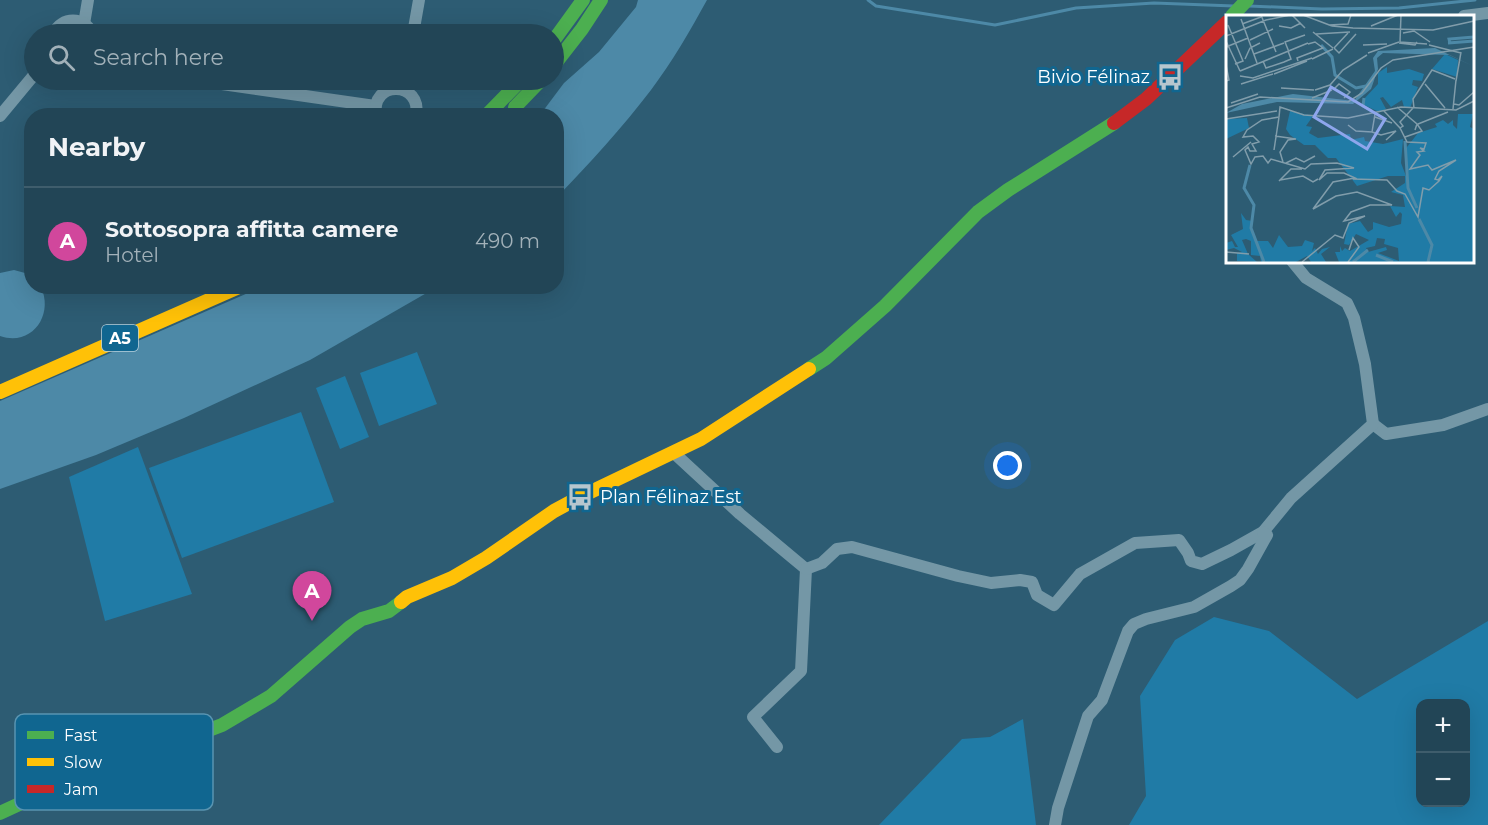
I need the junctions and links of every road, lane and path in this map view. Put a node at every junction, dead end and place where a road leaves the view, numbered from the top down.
1 (88, 0) edge
2 (419, 0) edge
3 (583, 0) edge
4 (601, 0) edge
5 (1247, 0) edge
6 (1488, 13) edge
7 (1233, 15) edge
8 (1472, 15) edge
9 (62, 24) edge
10 (84, 24) joint
11 (415, 24) edge
12 (564, 26) edge
13 (1225, 26) edge
14 (564, 52) edge
15 (24, 87) edge
16 (252, 90) edge
17 (387, 90) edge
18 (403, 90) edge
19 (511, 90) edge
20 (531, 90) edge
21 (357, 108) edge
22 (376, 108) edge
23 (416, 108) edge
24 (494, 108) edge
25 (514, 108) edge
26 (0, 116) edge
27 (1293, 262) edge
28 (223, 294) edge
29 (0, 392) edge
30 (1488, 409) edge
31 (1373, 424) junction
32 (674, 453) junction
33 (1263, 532) junction
34 (806, 569) junction
35 (213, 728) edge
36 (777, 747) dead end
37 (15, 806) edge
38 (0, 813) edge
39 (1055, 825) edge

1 - 10 street
2 - 11 street
3 - 12 main road
4 - 14 main road
5 - 7 main road
6 - 8 street
9 - 10 street
13 - 32 main road
15 - 26 street
16 - 21 street
17 - 22 street
18 - 23 street
19 - 24 main road
20 - 25 main road
27 - 31 street
28 - 29 main road, A5
30 - 31 street
31 - 33 street
32 - 34 street
32 - 35 main road
33 - 34 street
33 - 39 street
34 - 36 street
37 - 38 main road

